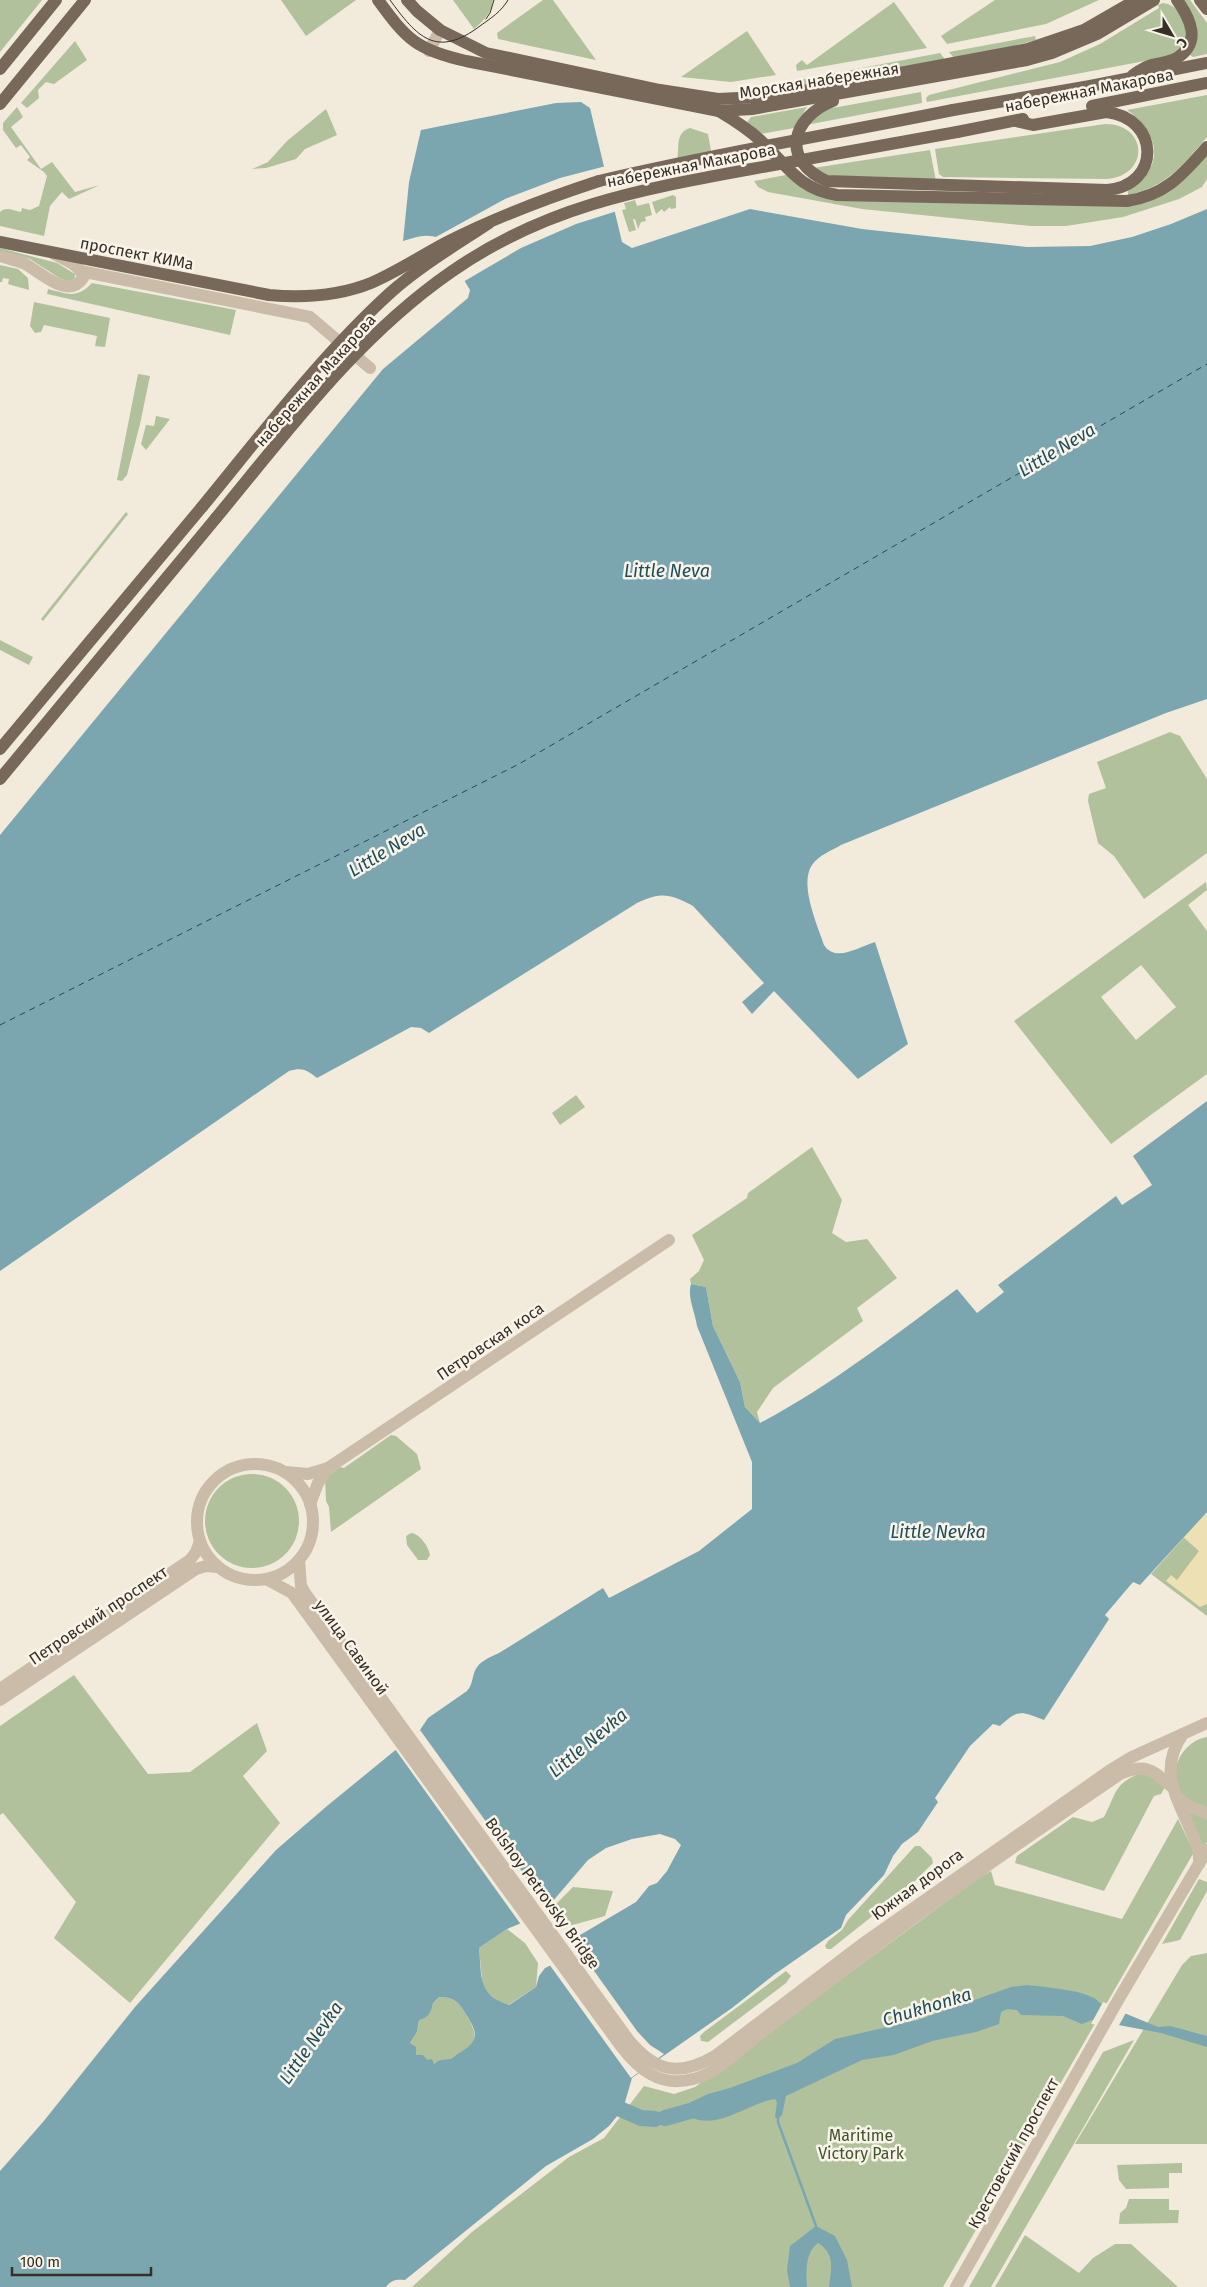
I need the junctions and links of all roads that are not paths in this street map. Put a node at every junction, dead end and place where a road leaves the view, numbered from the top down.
1 (56, 0) edge
2 (85, 0) edge
3 (378, 0) edge
4 (407, 0) edge
5 (1136, 0) edge
6 (1154, 0) edge
7 (1177, 0) edge
8 (1200, 0) edge
9 (1207, 9) edge
10 (440, 30) junction
11 (429, 51) junction
12 (1207, 63) edge
13 (2, 66) edge
14 (22, 77) junction
15 (1126, 79) junction
16 (1207, 83) edge
17 (852, 92) junction
18 (0, 104) edge
19 (719, 110) junction
20 (1016, 120) junction
21 (1207, 147) edge
22 (489, 223) junction
23 (0, 242) edge
24 (52, 252) junction
25 (0, 256) edge
26 (80, 271) junction
27 (370, 368) dead end
28 (0, 749) edge
29 (0, 779) edge
30 (669, 1240) dead end
31 (328, 1468) junction
32 (285, 1472) junction
33 (310, 1504) junction
34 (200, 1542) junction
35 (299, 1560) junction
36 (217, 1567) junction
37 (266, 1580) junction
38 (0, 1689) edge
39 (0, 1700) edge
40 (1204, 1725) edge
41 (1183, 1734) junction
42 (407, 1741) junction
43 (1174, 1792) junction
44 (1207, 1813) edge
45 (1207, 1850) edge
46 (1199, 1864) junction
47 (647, 2067) junction
48 (956, 2287) edge

1 - 13 main road
2 - 14 main road
3 - 11 main road, Морская набережная
4 - 10 main road, Морская набережная
5 - 10 main road, Морская набережная
6 - 17 main road, Морская набережная
7 - 15 main road
8 - 9 main road
10 - 11 street
11 - 19 main road, Морская набережная
12 - 15 main road, набережная Макарова
13 - 14 main road
14 - 18 main road
15 - 22 main road, набережная Макарова, bridge
16 - 20 main road, набережная Макарова
17 - 19 main road, Морская набережная
17 - 20 main road
19 - 21 main road
20 - 29 main road, набережная Макарова, bridge
22 - 24 main road, проспект КИМа, bridge
22 - 28 main road, набережная Макарова, bridge
23 - 24 main road, проспект КИМа
24 - 26 street, проспект КИМа
25 - 26 street, проспект КИМа
26 - 27 street
30 - 31 street, Петровская коса
31 - 32 street, Петровская коса
31 - 33 street, Петровская коса
32 - 33 street
32 - 34 street
33 - 35 street
34 - 36 street
34 - 38 street, Петровский проспект
35 - 37 street
35 - 42 street, улица Савиной
36 - 37 street
36 - 39 street, Петровский проспект
37 - 42 street, улица Савиной
40 - 41 street, Южная дорога
41 - 43 street
41 - 47 street, Южная дорога
42 - 47 street, Bolshoy Petrovsky Bridge
43 - 44 street
43 - 46 street
43 - 47 street, Южная дорога
45 - 46 street
46 - 48 street, Крестовский проспект

